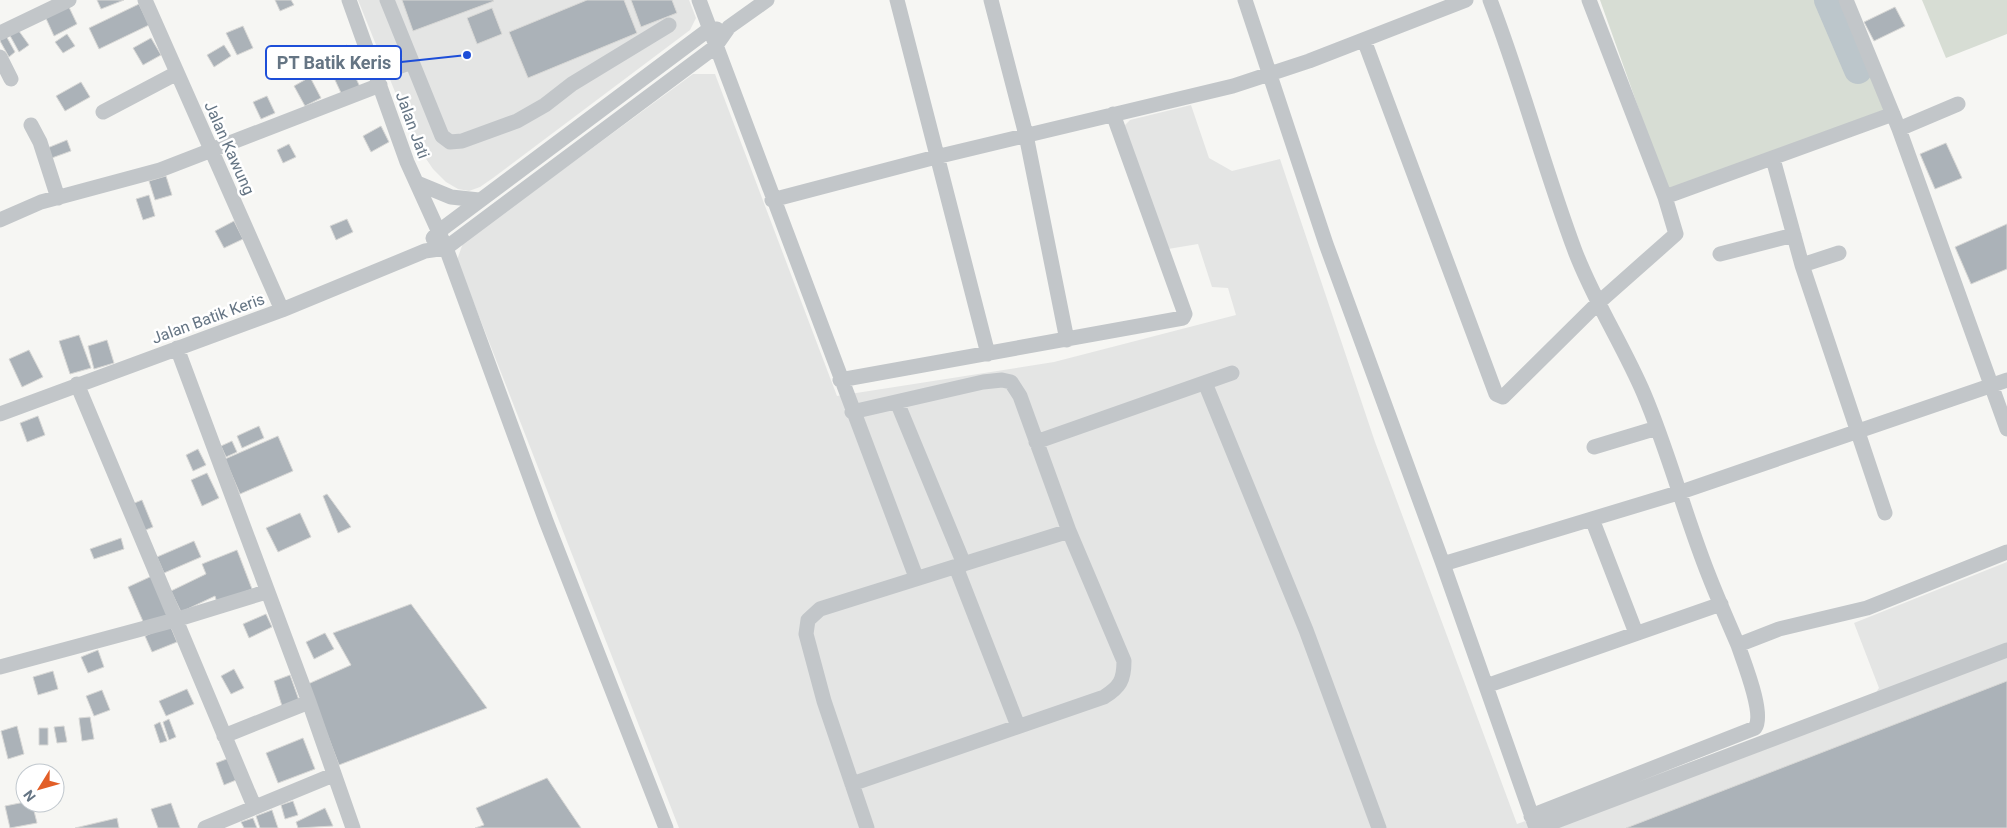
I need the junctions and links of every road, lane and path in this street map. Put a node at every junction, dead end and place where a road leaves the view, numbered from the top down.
1 (69, 0) edge
2 (145, 0) edge
3 (349, 0) edge
4 (387, 0) edge
5 (698, 0) edge
6 (766, 0) edge
7 (897, 0) edge
8 (991, 0) edge
9 (1244, 0) edge
10 (1466, 0) edge
11 (1490, 0) edge
12 (1589, 0) edge
13 (1846, 0) edge
14 (1431, 6) edge
15 (669, 25) dead end
16 (729, 27) junction
17 (708, 30) junction
18 (0, 33) edge
19 (1364, 40) junction
20 (715, 47) junction
21 (0, 57) edge
22 (412, 62) junction
23 (177, 73) junction
24 (1270, 74) junction
25 (12, 79) dead end
26 (378, 80) junction
27 (620, 95) junction
28 (1958, 104) dead end
29 (631, 110) junction
30 (103, 112) dead end
31 (1113, 114) junction
32 (1893, 114) junction
33 (31, 125) dead end
34 (1899, 129) junction
35 (1026, 135) junction
36 (546, 150) junction
37 (211, 151) junction
38 (936, 157) junction
39 (1774, 159) junction
40 (558, 166) junction
41 (417, 184) junction
42 (1665, 197) junction
43 (58, 198) junction
44 (479, 200) junction
45 (772, 200) junction
46 (0, 220) edge
47 (438, 232) junction
48 (1794, 235) junction
49 (446, 248) junction
50 (425, 251) junction
51 (1839, 253) dead end
52 (1720, 254) dead end
53 (1802, 265) junction
54 (1597, 304) junction
55 (282, 310) junction
56 (1067, 340) junction
57 (177, 348) junction
58 (988, 354) junction
59 (1232, 373) dead end
60 (840, 380) junction
61 (2007, 380) edge
62 (1205, 383) junction
63 (77, 384) junction
64 (1991, 386) junction
65 (897, 402) junction
66 (852, 412) junction
67 (0, 414) edge
68 (1657, 428) junction
69 (2007, 429) edge
70 (1857, 432) junction
71 (1036, 442) junction
72 (1594, 447) dead end
73 (1681, 492) junction
74 (1885, 513) dead end
75 (1592, 519) junction
76 (1069, 531) junction
77 (2007, 552) edge
78 (1444, 564) junction
79 (960, 565) junction
80 (916, 577) junction
81 (266, 592) junction
82 (1721, 604) junction
83 (175, 620) junction
84 (1636, 633) junction
85 (1738, 645) junction
86 (2007, 650) edge
87 (0, 667) edge
88 (1486, 686) junction
89 (309, 702) junction
90 (1018, 726) junction
91 (224, 736) junction
92 (1650, 769) junction
93 (333, 775) junction
94 (852, 784) junction
95 (1656, 784) junction
96 (254, 806) junction
97 (1535, 824) edge
98 (205, 828) edge
99 (353, 828) edge
100 (666, 828) edge
101 (867, 828) edge
102 (1380, 828) edge

1 - 18 street
2 - 23 street, Jalan Kawung
3 - 26 street, Jalan Jati
4 - 22 street
5 - 17 street
6 - 16 street
7 - 38 street
8 - 35 street
9 - 24 street
10 - 14 street
11 - 54 street
12 - 42 street
13 - 32 street
14 - 19 street
15 - 22 street
16 - 17 street
16 - 20 street
17 - 20 street
17 - 27 street
19 - 24 street
19 - 54 street
20 - 29 street
20 - 45 street
21 - 25 street
22 - 26 street
23 - 30 street
23 - 37 street, Jalan Kawung
24 - 31 street
24 - 78 street
26 - 37 street
26 - 41 street, Jalan Jati
27 - 29 street
27 - 36 street
28 - 34 street
29 - 40 street
31 - 35 street
31 - 56 street
32 - 34 street
32 - 39 street
33 - 43 street
34 - 64 street
35 - 38 street
35 - 56 street
36 - 40 street
36 - 44 street
37 - 43 street
37 - 55 street, Jalan Kawung
38 - 45 street
38 - 58 street
39 - 42 street
39 - 48 street
40 - 49 street
41 - 44 street
41 - 47 street, Jalan Jati
42 - 54 street
43 - 46 street
44 - 47 street
45 - 60 street
47 - 49 street, Jalan Jati
47 - 50 street
48 - 52 street
48 - 53 street
49 - 50 street, Jalan Batik Keris
49 - 100 street, Jalan Jati
50 - 55 street, Jalan Batik Keris
51 - 53 street
53 - 70 street
54 - 68 street
55 - 57 street, Jalan Batik Keris
56 - 58 street
57 - 63 street, Jalan Batik Keris
57 - 81 street
58 - 60 street
59 - 62 street
60 - 66 street
61 - 64 street
62 - 71 street
62 - 102 street
63 - 67 street, Jalan Batik Keris
63 - 83 street
64 - 69 street
64 - 70 street
65 - 66 street
65 - 71 street
65 - 79 street
66 - 80 street
68 - 72 street
68 - 73 street
70 - 73 street
70 - 74 street
71 - 76 street
73 - 75 street
73 - 82 street
75 - 78 street
75 - 84 street
76 - 79 street
76 - 90 street
77 - 85 street
78 - 88 street
79 - 80 street
79 - 90 street
80 - 94 street
81 - 83 street
81 - 89 street
82 - 84 street
82 - 85 street
83 - 87 street
83 - 91 street
84 - 88 street
85 - 92 street
86 - 95 street
88 - 97 street
89 - 91 street
89 - 93 street
90 - 94 street
91 - 96 street
92 - 95 street
92 - 97 street
93 - 96 street
93 - 99 street
94 - 101 street
95 - 97 street
96 - 98 street

